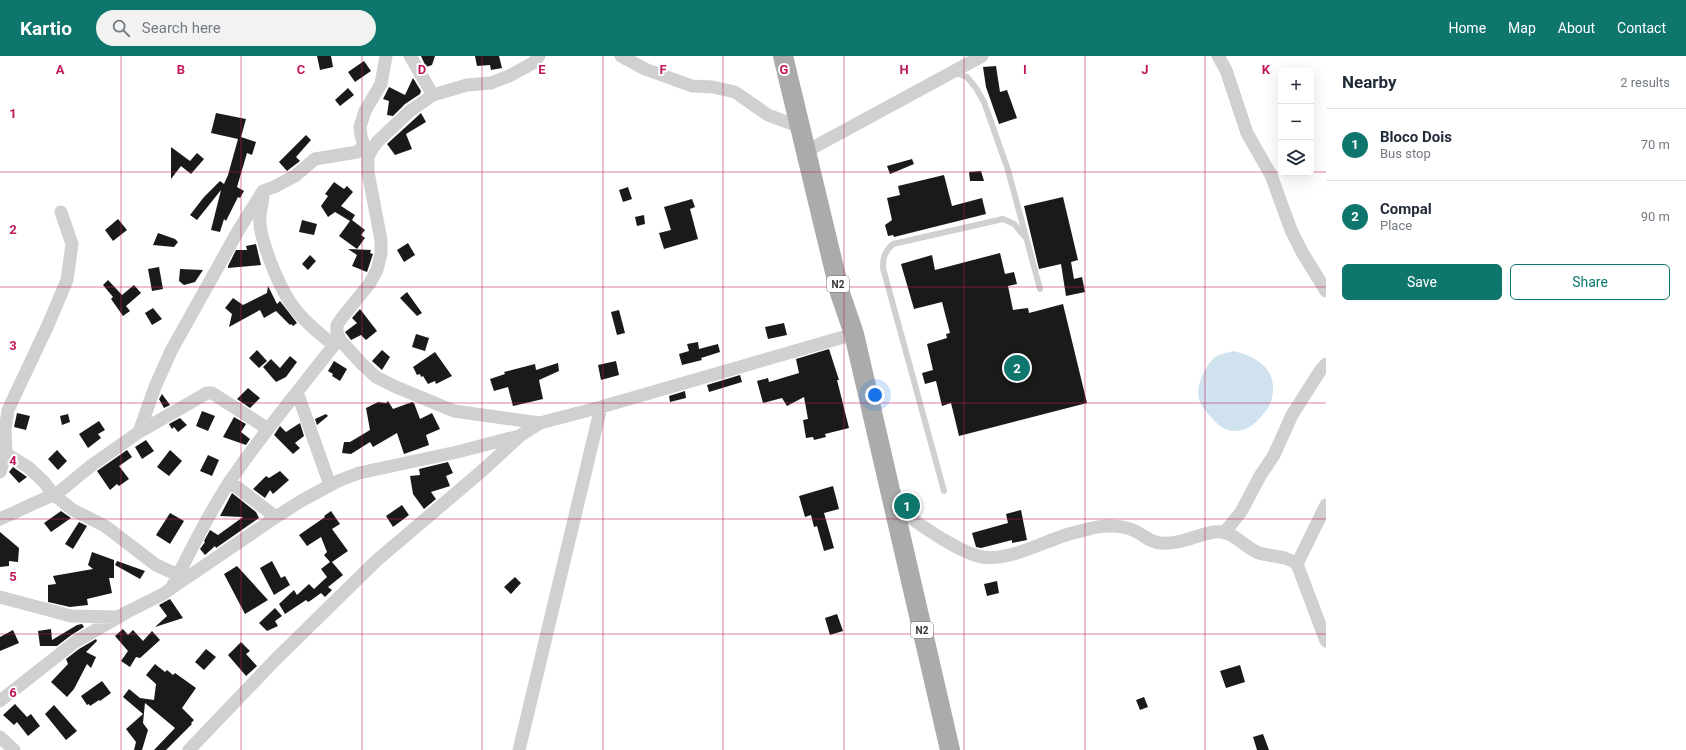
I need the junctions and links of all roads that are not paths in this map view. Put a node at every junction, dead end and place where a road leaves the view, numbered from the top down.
1 (386, 56) edge
2 (410, 56) edge
3 (539, 56) edge
4 (621, 56) edge
5 (783, 56) edge
6 (982, 56) edge
7 (1218, 56) edge
8 (953, 72) junction
9 (433, 95) junction
10 (800, 128) junction
11 (366, 152) junction
12 (806, 152) junction
13 (263, 190) junction
14 (61, 212) dead end
15 (1026, 238) junction
16 (1040, 289) dead end
17 (1326, 292) edge
18 (854, 334) junction
19 (337, 342) junction
20 (1326, 364) edge
21 (297, 392) junction
22 (601, 407) junction
23 (540, 423) junction
24 (268, 429) junction
25 (139, 432) junction
26 (521, 435) junction
27 (3, 451) edge
28 (0, 472) edge
29 (230, 482) junction
30 (330, 485) junction
31 (944, 491) dead end
32 (53, 494) junction
33 (1326, 504) edge
34 (893, 506) junction
35 (276, 517) junction
36 (0, 519) edge
37 (1224, 533) junction
38 (1296, 564) junction
39 (178, 576) junction
40 (172, 587) junction
41 (0, 598) edge
42 (118, 617) junction
43 (1326, 641) edge
44 (0, 701) edge
45 (0, 737) edge
46 (14, 750) edge
47 (189, 750) edge
48 (519, 750) edge
49 (950, 750) edge

1 - 11 street
2 - 9 street
3 - 9 street
4 - 10 street
5 - 10 main road, N2
6 - 8 street
7 - 17 street
8 - 12 street
8 - 15 lane
9 - 11 street
10 - 12 main road, N2
11 - 13 street
11 - 19 street
12 - 18 main road, N2
13 - 19 street
13 - 25 street
14 - 27 street
15 - 16 lane
15 - 31 lane
18 - 22 street
18 - 34 main road, N2
19 - 21 street
19 - 23 street
20 - 37 street
21 - 24 street
21 - 30 street
22 - 23 street
22 - 48 street
23 - 26 street
24 - 25 street
24 - 29 street
25 - 32 street
26 - 30 street
26 - 47 street
27 - 28 street
27 - 32 street
29 - 35 street
29 - 39 street
30 - 35 street
32 - 36 street
32 - 39 street
33 - 38 street
34 - 37 street
34 - 49 main road, N2
35 - 40 street
37 - 38 street
38 - 43 street
39 - 40 street
40 - 42 street
41 - 42 street
42 - 44 street
45 - 46 street

